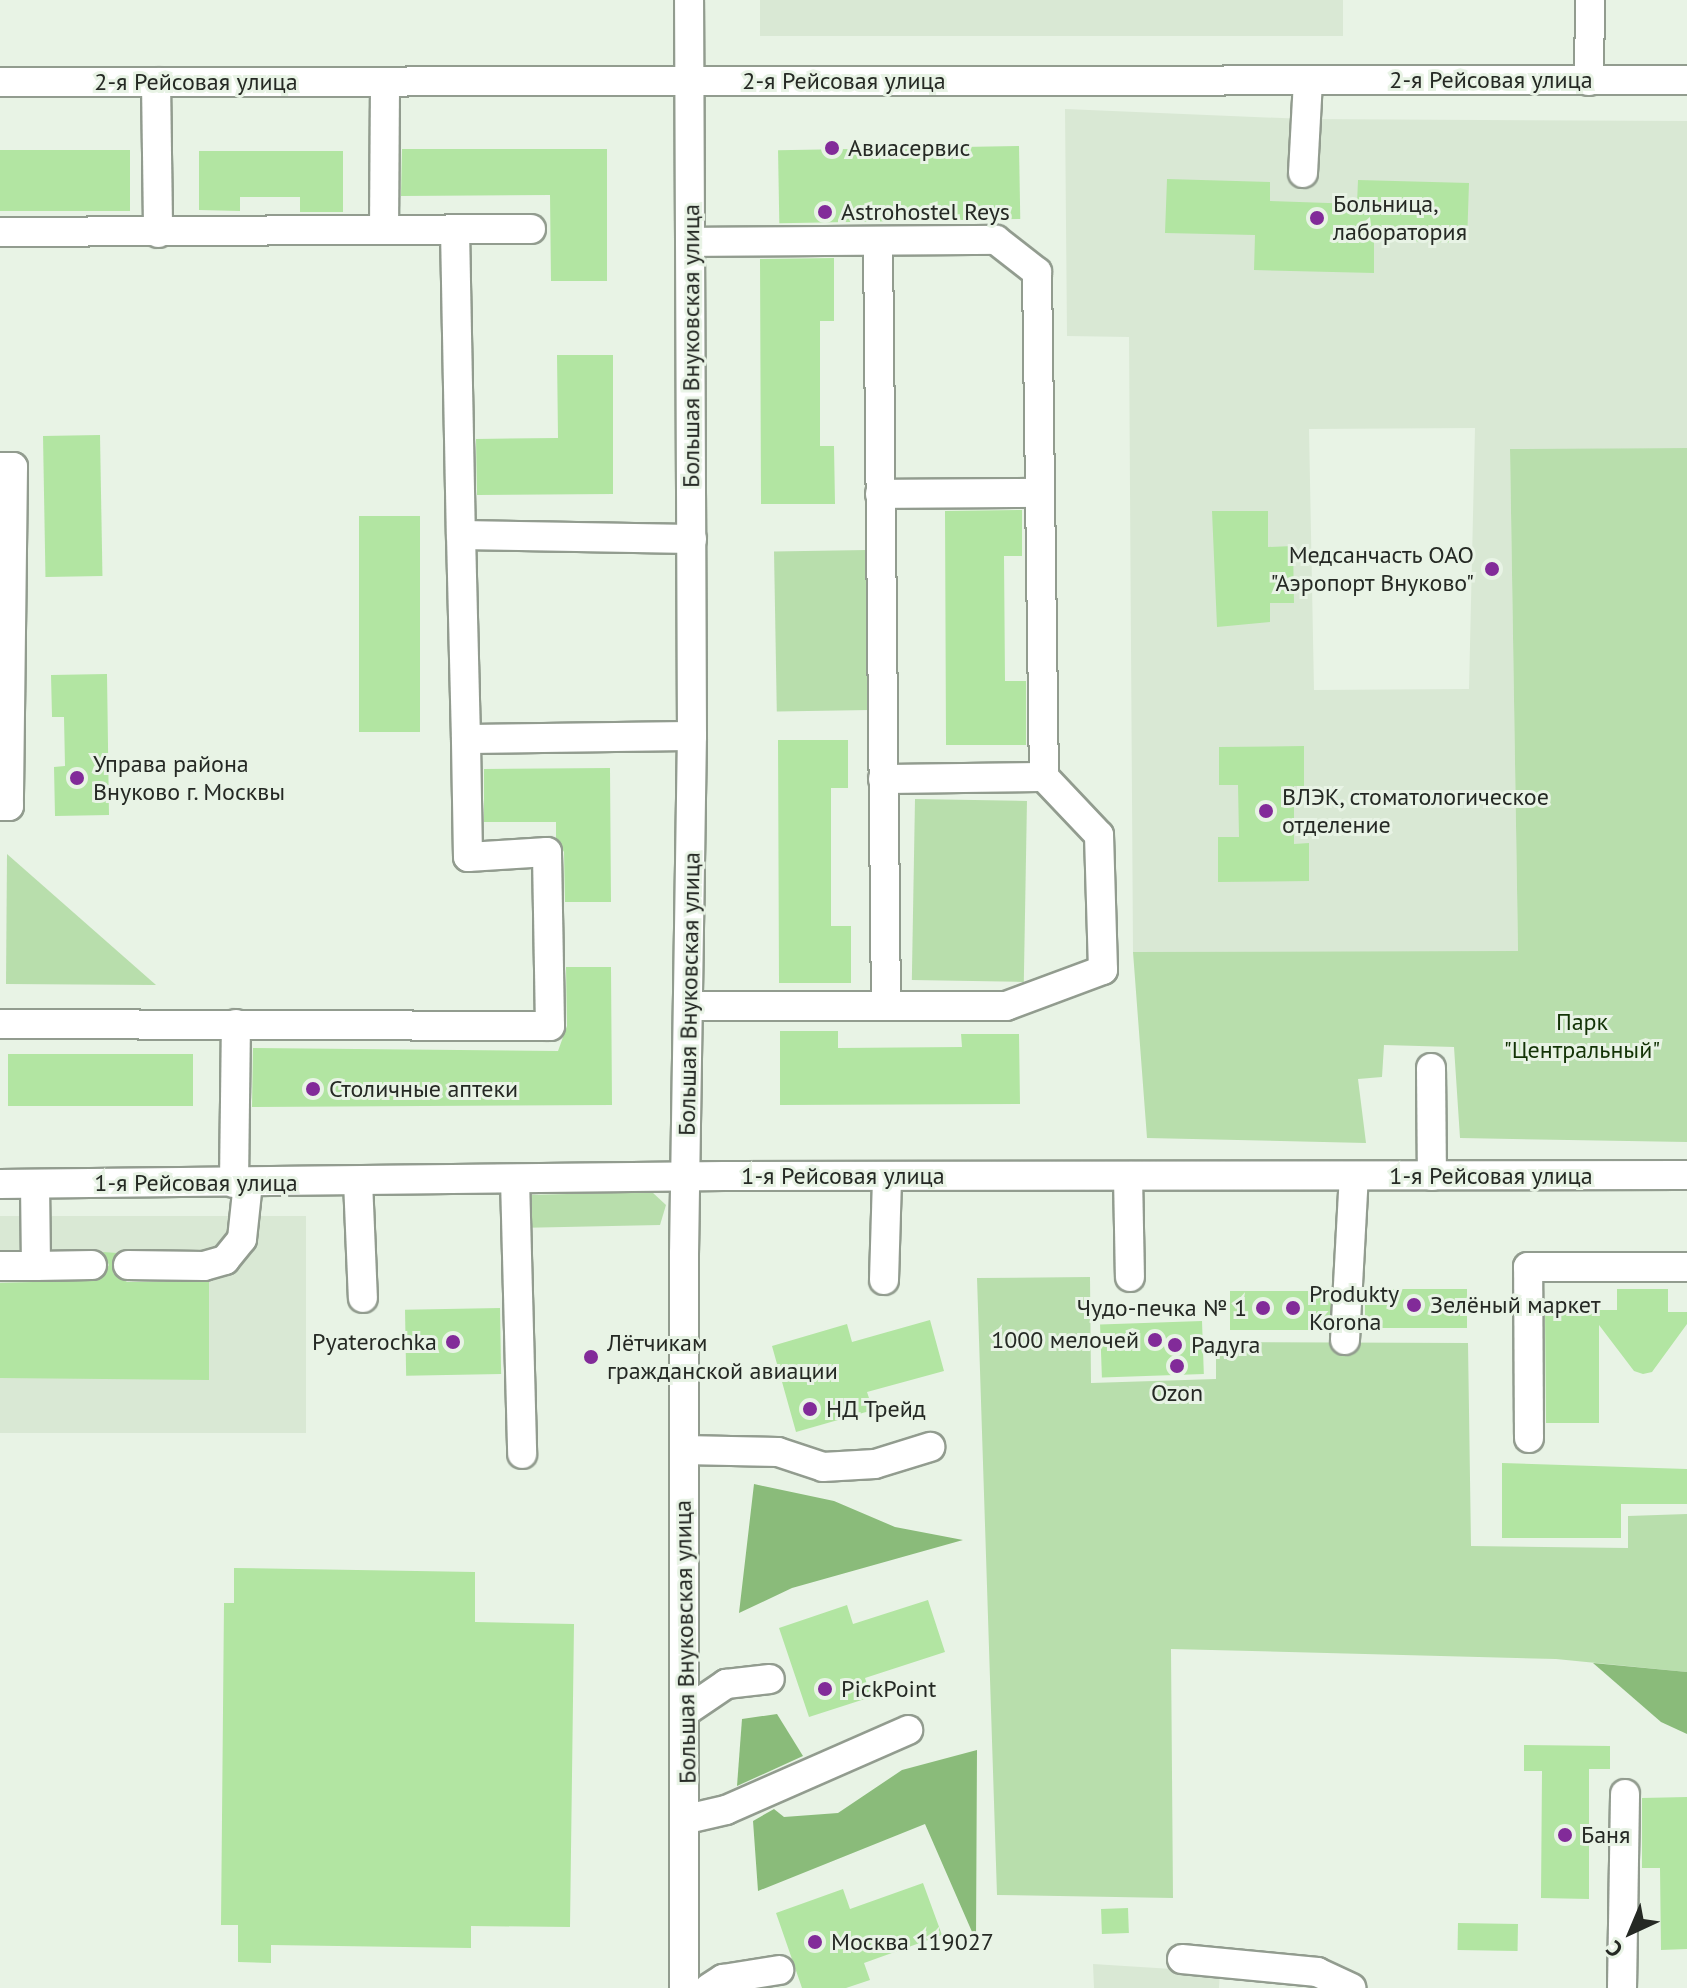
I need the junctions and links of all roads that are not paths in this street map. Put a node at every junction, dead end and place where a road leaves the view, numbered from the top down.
1 (689, 0) edge
2 (1590, 0) edge
3 (1308, 80) junction
4 (1687, 80) edge
5 (689, 81) junction
6 (1589, 81) junction
7 (0, 82) edge
8 (156, 82) junction
9 (385, 82) junction
10 (1303, 173) dead end
11 (531, 229) dead end
12 (384, 230) junction
13 (455, 230) junction
14 (0, 232) edge
15 (158, 233) junction
16 (690, 242) junction
17 (878, 243) junction
18 (0, 467) edge
19 (1039, 493) junction
20 (880, 494) junction
21 (461, 535) junction
22 (692, 539) junction
23 (692, 736) junction
24 (466, 739) junction
25 (1044, 777) junction
26 (883, 779) junction
27 (0, 806) edge
28 (690, 1006) junction
29 (886, 1006) junction
30 (0, 1024) edge
31 (236, 1024) junction
32 (1431, 1068) dead end
33 (1687, 1175) edge
34 (887, 1176) junction
35 (1128, 1176) junction
36 (1354, 1176) junction
37 (1432, 1176) junction
38 (686, 1177) junction
39 (515, 1179) junction
40 (358, 1181) junction
41 (241, 1183) junction
42 (0, 1184) edge
43 (35, 1184) junction
44 (92, 1265) dead end
45 (128, 1265) dead end
46 (0, 1266) edge
47 (36, 1266) junction
48 (1687, 1267) edge
49 (1130, 1277) dead end
50 (884, 1280) dead end
51 (363, 1298) dead end
52 (1345, 1340) dead end
53 (1529, 1438) dead end
54 (930, 1447) dead end
55 (684, 1450) junction
56 (522, 1454) dead end
57 (770, 1679) dead end
58 (685, 1712) junction
59 (908, 1730) dead end
60 (1625, 1794) dead end
61 (687, 1819) junction
62 (1182, 1959) dead end
63 (779, 1970) dead end
64 (684, 1988) edge
65 (709, 1988) edge
66 (1351, 1988) edge
67 (1622, 1988) edge

1 - 5 street, Большая Внуковская улица
2 - 6 street
3 - 5 street, 2-я Рейсовая улица
3 - 6 street, 2-я Рейсовая улица
3 - 10 street
4 - 6 street, 2-я Рейсовая улица
5 - 9 street, 2-я Рейсовая улица
5 - 16 street, Большая Внуковская улица
7 - 8 street, 2-я Рейсовая улица
8 - 9 street, 2-я Рейсовая улица
8 - 15 street
9 - 12 street
11 - 13 street
12 - 13 street
12 - 15 street
13 - 21 street
14 - 15 street
16 - 17 street
16 - 22 street, Большая Внуковская улица
17 - 19 street
17 - 20 street
18 - 27 street
19 - 20 street
19 - 25 street
20 - 26 street
21 - 22 street
21 - 24 street
22 - 23 street, Большая Внуковская улица
23 - 24 street
23 - 28 street, Большая Внуковская улица
24 - 31 street
25 - 26 street
25 - 29 street
26 - 29 street
28 - 29 street
28 - 38 street, Большая Внуковская улица
30 - 31 street
31 - 41 street
32 - 37 street
33 - 37 street, 1-я Рейсовая улица
34 - 35 street, 1-я Рейсовая улица
34 - 38 street, 1-я Рейсовая улица
34 - 50 street
35 - 36 street, 1-я Рейсовая улица
35 - 49 street
36 - 37 street, 1-я Рейсовая улица
36 - 52 street
38 - 39 street, 1-я Рейсовая улица
38 - 55 street, Большая Внуковская улица
39 - 40 street, 1-я Рейсовая улица
39 - 56 street
40 - 41 street, 1-я Рейсовая улица
40 - 51 street
41 - 43 street, 1-я Рейсовая улица
41 - 45 street
42 - 43 street, 1-я Рейсовая улица
43 - 47 street
44 - 47 street
46 - 47 street
48 - 53 street
54 - 55 street
55 - 58 street, Большая Внуковская улица
57 - 58 street
58 - 61 street, Большая Внуковская улица
59 - 61 street
60 - 67 street
61 - 64 street, Большая Внуковская улица
62 - 66 street
63 - 65 street

